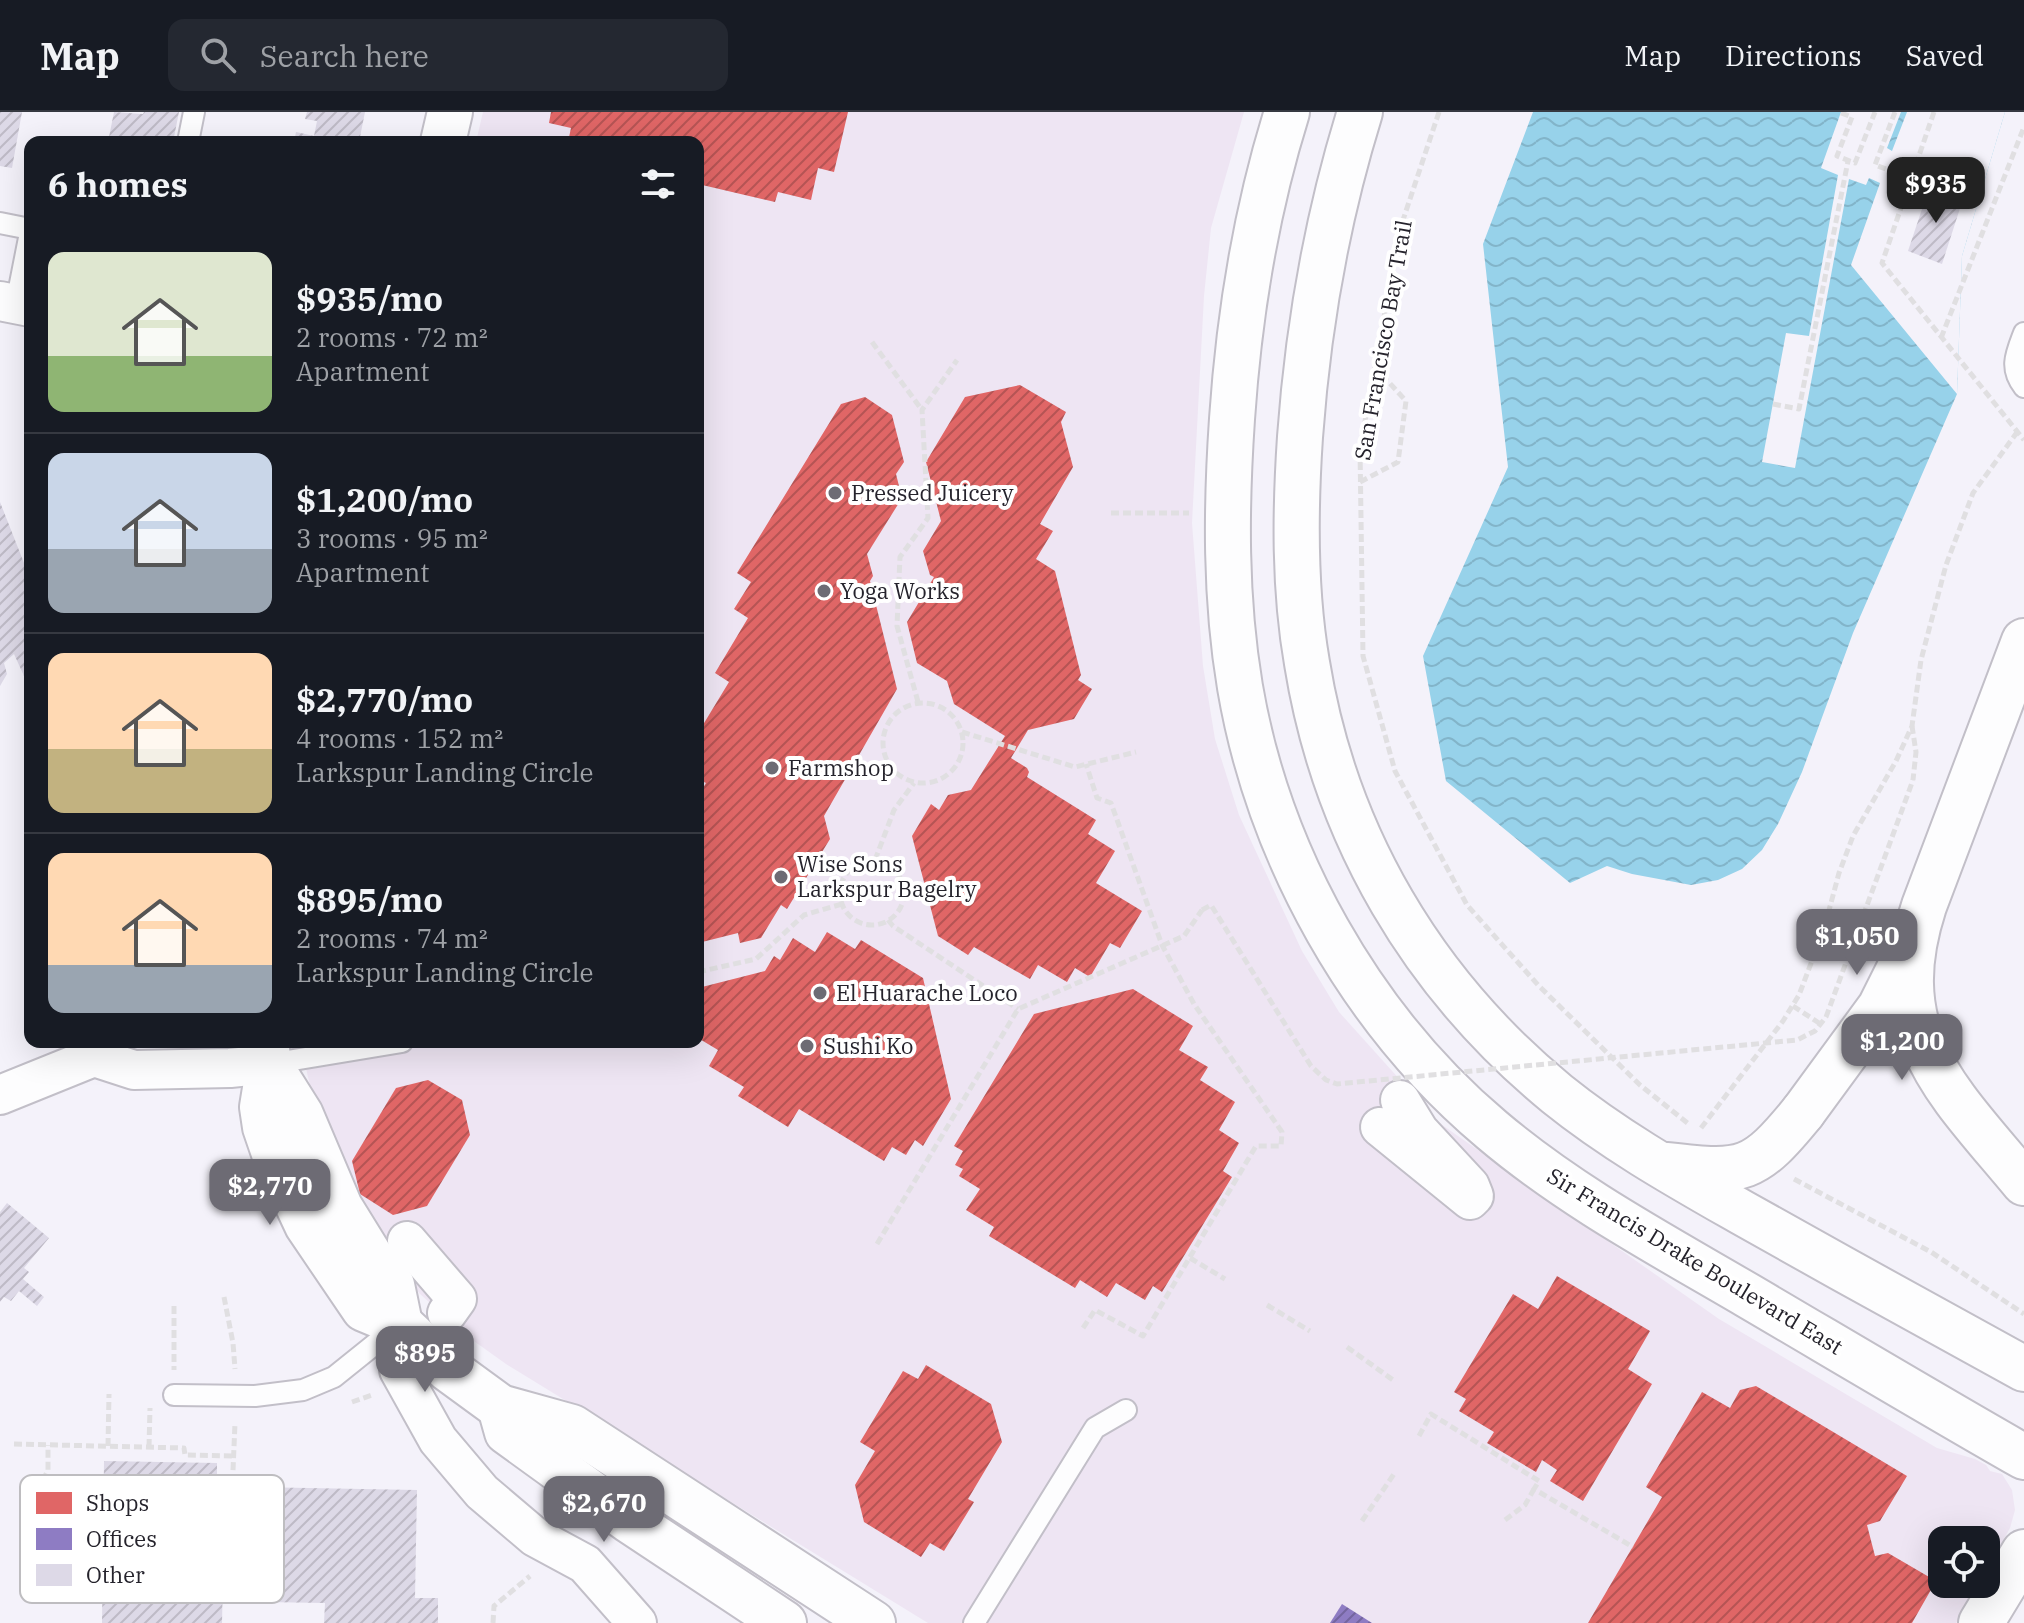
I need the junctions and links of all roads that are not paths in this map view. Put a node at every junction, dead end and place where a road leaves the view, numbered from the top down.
1 (194, 112) edge
2 (450, 112) edge
3 (1287, 112) edge
4 (1360, 112) edge
5 (189, 136) edge
6 (444, 136) edge
7 (0, 223) edge
8 (24, 229) edge
9 (24, 260) edge
10 (15, 304) edge
11 (2024, 333) edge
12 (2024, 387) edge
13 (2024, 641) edge
14 (1914, 939) junction
15 (328, 1048) edge
16 (267, 1053) edge
17 (0, 1095) edge
18 (1659, 1164) junction
19 (2024, 1183) edge
20 (407, 1241) dead end
21 (447, 1313) dead end
22 (400, 1324) junction
23 (2024, 1369) edge
24 (399, 1370) dead end
25 (174, 1395) road end
26 (500, 1407) junction
27 (1126, 1410) dead end
28 (2024, 1457) edge
29 (2024, 1552) edge
30 (637, 1623) edge
31 (784, 1623) edge
32 (873, 1623) edge
33 (974, 1623) edge
34 (1981, 1623) edge

1 - 5 lane
2 - 6 main road
3 - 28 main road, Sir Francis Drake Boulevard East
4 - 18 main road
7 - 8 lane
9 - 10 lane
11 - 12 lane
13 - 14 main road
14 - 18 main road
14 - 19 main road
15 - 16 lane
16 - 17 street
16 - 22 main road
18 - 23 main road
20 - 21 street
22 - 25 lane
22 - 26 main road
24 - 30 street
26 - 31 main road
26 - 32 main road
27 - 33 lane
29 - 34 main road

